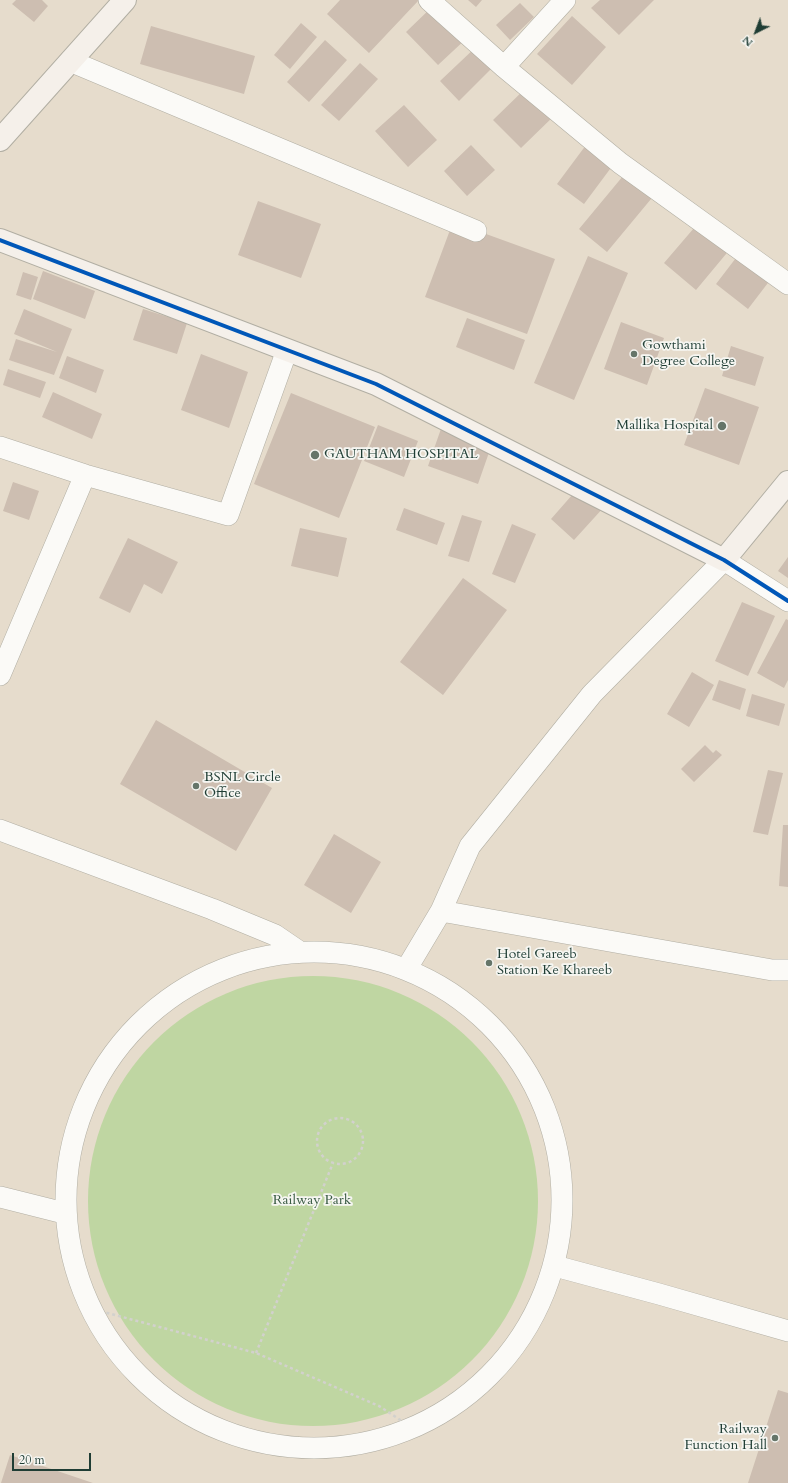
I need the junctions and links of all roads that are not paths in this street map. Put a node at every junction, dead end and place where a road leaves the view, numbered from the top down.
1 (125, 0) edge
2 (429, 0) edge
3 (565, 0) edge
4 (70, 61) junction
5 (504, 67) junction
6 (0, 140) edge
7 (476, 231) dead end
8 (0, 240) edge
9 (788, 284) edge
10 (287, 350) junction
11 (0, 448) edge
12 (85, 475) junction
13 (788, 482) edge
14 (724, 560) junction
15 (788, 601) edge
16 (0, 675) edge
17 (0, 830) edge
18 (441, 911) junction
19 (297, 950) junction
20 (407, 968) junction
21 (788, 970) edge
22 (0, 1197) edge
23 (64, 1213) junction
24 (555, 1266) junction
25 (788, 1331) edge

1 - 4 street
2 - 5 street
3 - 5 street
4 - 6 street
4 - 7 street
5 - 9 street
8 - 10 street
10 - 12 street
10 - 14 street
11 - 12 street
12 - 16 street
13 - 14 street
14 - 15 street
14 - 18 street
17 - 19 street
18 - 20 street
18 - 21 street
19 - 20 street
19 - 23 street
20 - 24 street
22 - 23 street
23 - 24 street
24 - 25 street

